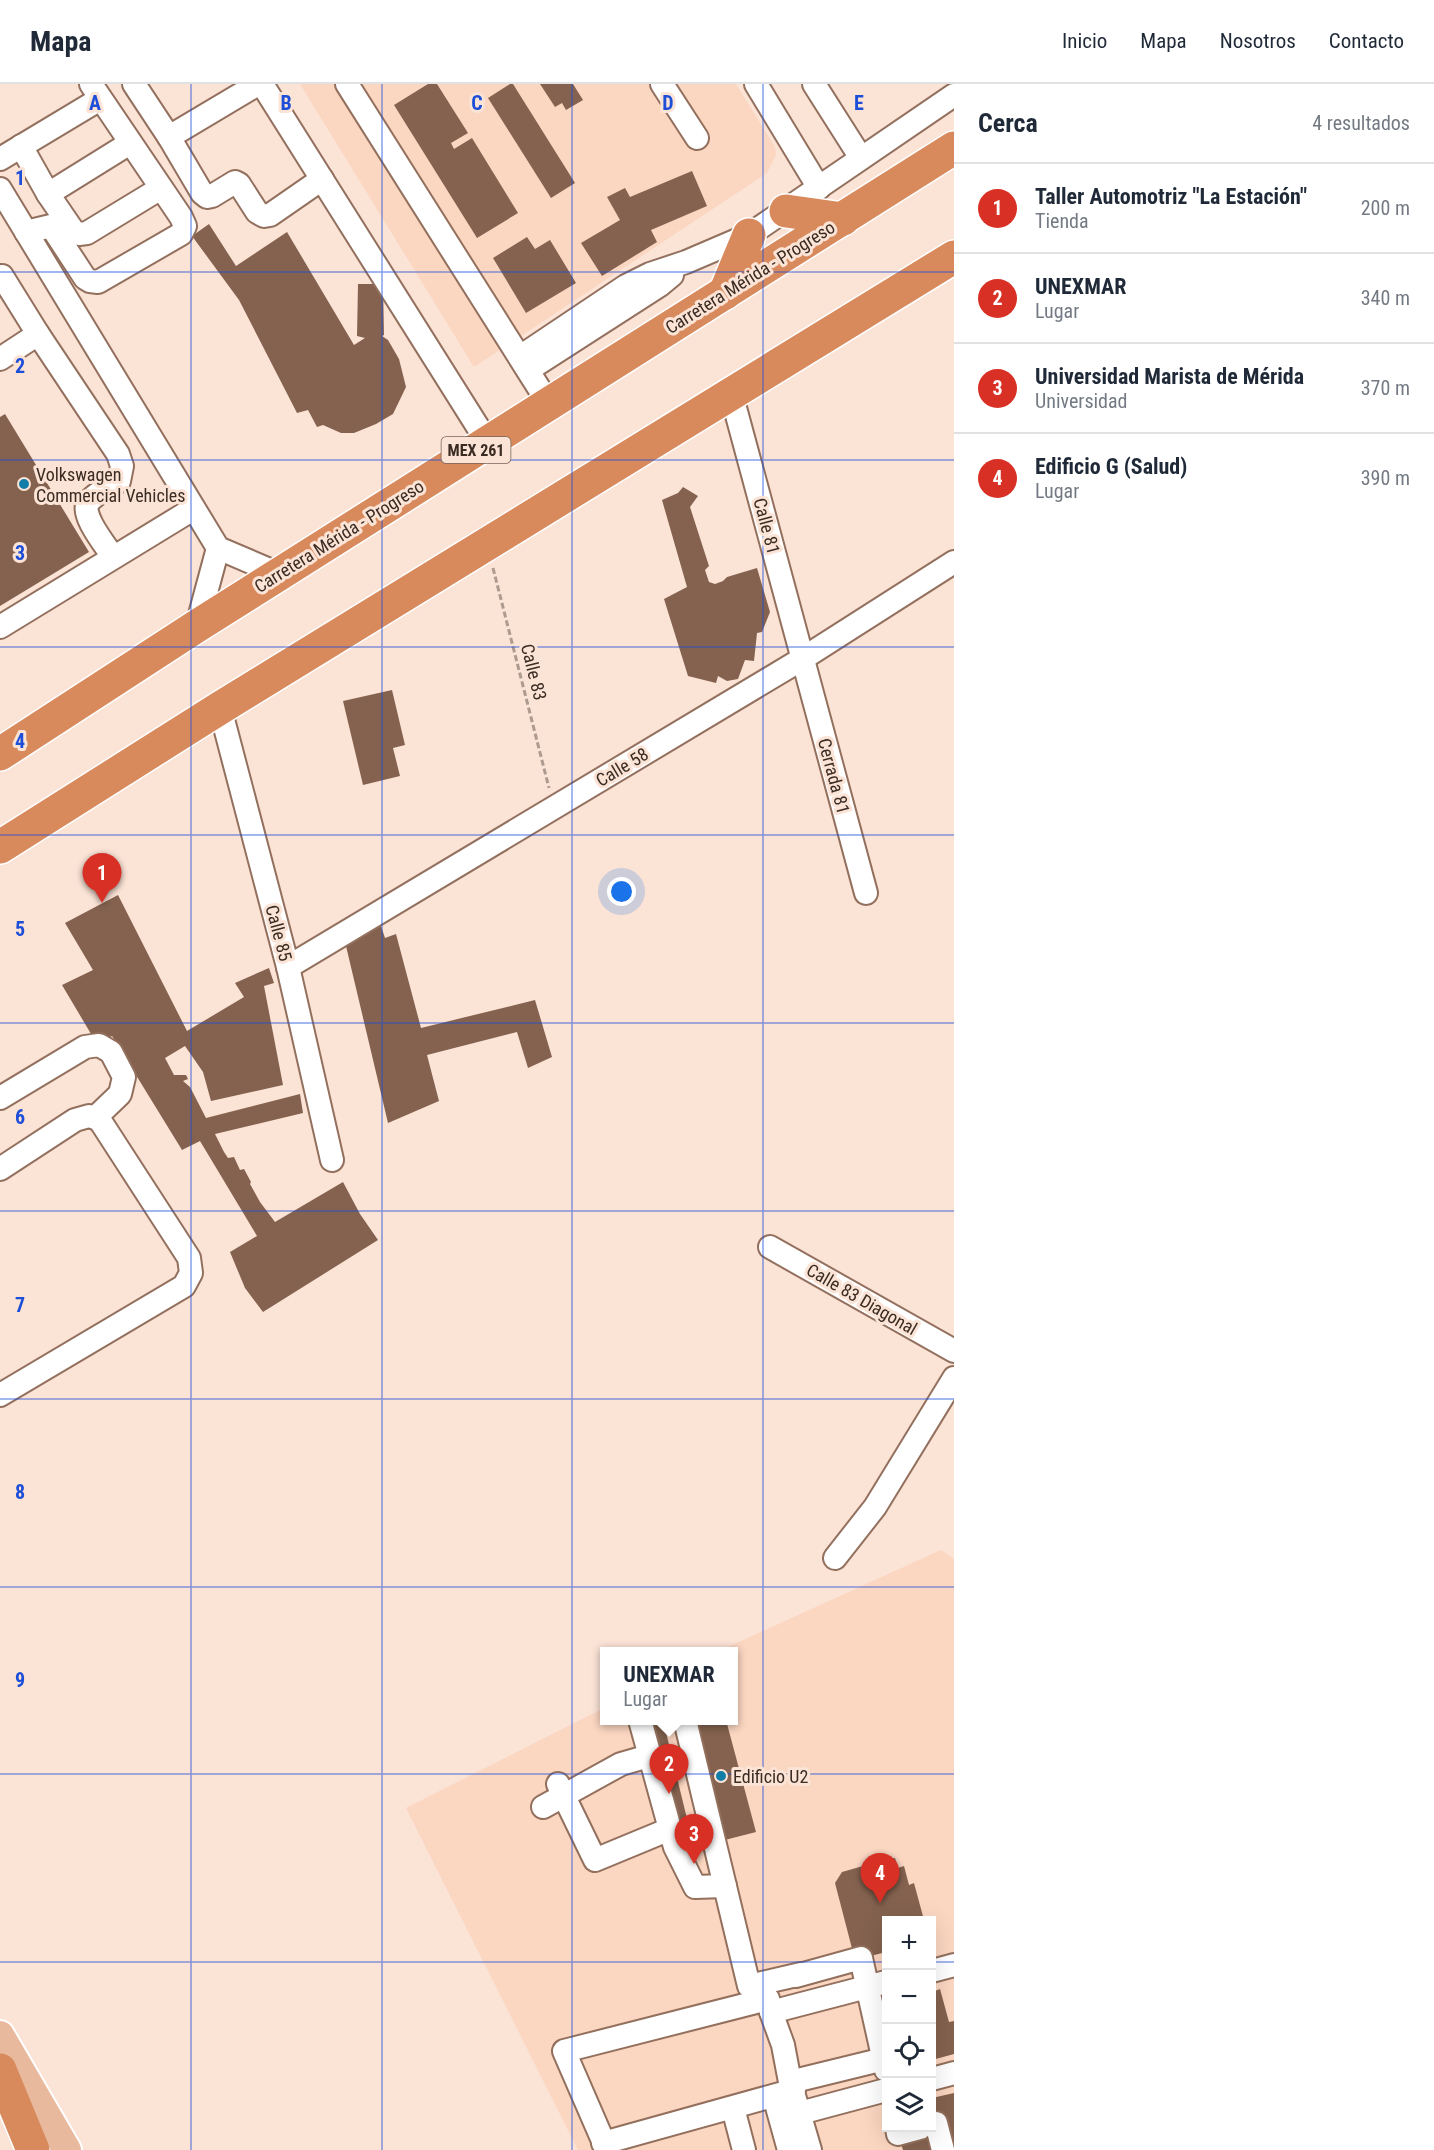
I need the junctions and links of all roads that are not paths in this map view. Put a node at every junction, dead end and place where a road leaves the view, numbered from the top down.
1 (134, 84) edge
2 (260, 84) edge
3 (347, 84) edge
4 (662, 84) edge
5 (756, 84) edge
6 (814, 84) edge
7 (96, 91) edge
8 (954, 95) edge
9 (169, 138) junction
10 (697, 138) dead end
11 (130, 143) junction
12 (21, 146) junction
13 (954, 148) edge
14 (861, 158) junction
15 (0, 159) edge
16 (322, 179) junction
17 (161, 188) junction
18 (819, 188) junction
19 (0, 189) edge
20 (48, 194) junction
21 (786, 211) junction
22 (843, 219) junction
23 (26, 232) junction
24 (749, 235) junction
25 (954, 256) edge
26 (2, 276) dead end
27 (725, 293) junction
28 (38, 334) junction
29 (0, 359) edge
30 (524, 364) junction
31 (731, 393) junction
32 (549, 404) junction
33 (488, 443) junction
34 (193, 509) junction
35 (218, 548) junction
36 (113, 557) junction
37 (954, 562) edge
38 (279, 574) junction
39 (197, 626) junction
40 (0, 627) edge
41 (802, 659) junction
42 (220, 708) junction
43 (0, 754) edge
44 (0, 847) edge
45 (866, 893) dead end
46 (288, 967) junction
47 (0, 1098) edge
48 (95, 1118) junction
49 (332, 1160) dead end
50 (0, 1169) edge
51 (770, 1247) dead end
52 (954, 1351) edge
53 (954, 1378) edge
54 (0, 1395) edge
55 (835, 1558) dead end
56 (641, 1725) edge
57 (686, 1725) edge
58 (649, 1756) junction
59 (558, 1784) dead end
60 (543, 1807) dead end
61 (670, 1829) junction
62 (724, 1886) junction
63 (954, 1965) edge
64 (936, 1970) edge
65 (877, 1985) edge
66 (771, 2012) junction
67 (882, 2034) edge
68 (0, 2035) edge
69 (882, 2065) edge
70 (0, 2070) edge
71 (954, 2073) edge
72 (936, 2078) edge
73 (786, 2089) junction
74 (882, 2091) edge
75 (733, 2108) junction
76 (800, 2113) junction
77 (0, 2118) edge
78 (936, 2126) edge
79 (605, 2147) edge
80 (18, 2150) edge
81 (33, 2150) edge
82 (67, 2150) edge
83 (744, 2150) edge
84 (789, 2150) edge
85 (810, 2150) edge
86 (944, 2150) edge

1 - 9 street
2 - 9 street
2 - 16 street
3 - 30 street
4 - 10 street
5 - 18 street
6 - 14 street
7 - 11 street
7 - 12 street
8 - 14 street
9 - 16 street
11 - 17 street
11 - 20 street
12 - 15 street
12 - 20 street
13 - 22 highway, Carretera Mérida - Progreso / MEX 261
14 - 18 street
16 - 33 street
17 - 20 street
17 - 23 street
18 - 21 street
19 - 23 street
21 - 22 highway
21 - 24 street
22 - 27 highway, Carretera Mérida - Progreso / MEX 261
23 - 34 street
24 - 27 highway
24 - 30 street
25 - 31 highway
26 - 28 street
27 - 32 highway, Carretera Mérida - Progreso / MEX 261
28 - 29 street
28 - 36 street
30 - 32 street
31 - 41 street, Calle 81
31 - 42 highway
32 - 33 highway, Carretera Mérida - Progreso / MEX 261
33 - 38 highway, Carretera Mérida - Progreso / MEX 261
34 - 35 street
34 - 36 street
35 - 38 street
35 - 39 street
36 - 40 street
37 - 41 street, Calle 58
38 - 39 highway, Carretera Mérida - Progreso / MEX 261
39 - 43 highway, Carretera Mérida - Progreso / MEX 261
41 - 45 street, Cerrada 81
41 - 46 street, Calle 58
42 - 44 highway
42 - 46 street, Calle 85
46 - 49 street, Calle 85
47 - 48 street
48 - 50 street
48 - 54 street
51 - 52 street, Calle 83 Diagonal
53 - 55 street
56 - 58 street
57 - 62 street
58 - 60 street
58 - 61 street
59 - 61 street
61 - 62 street
62 - 65 street
63 - 64 street
65 - 66 street
65 - 67 street
66 - 73 street
66 - 79 street
68 - 82 main road
69 - 73 street
70 - 81 highway
71 - 72 street
73 - 75 street
73 - 76 street
73 - 84 street
74 - 76 street
75 - 79 street
75 - 83 street
76 - 85 street
77 - 80 highway
78 - 86 street

